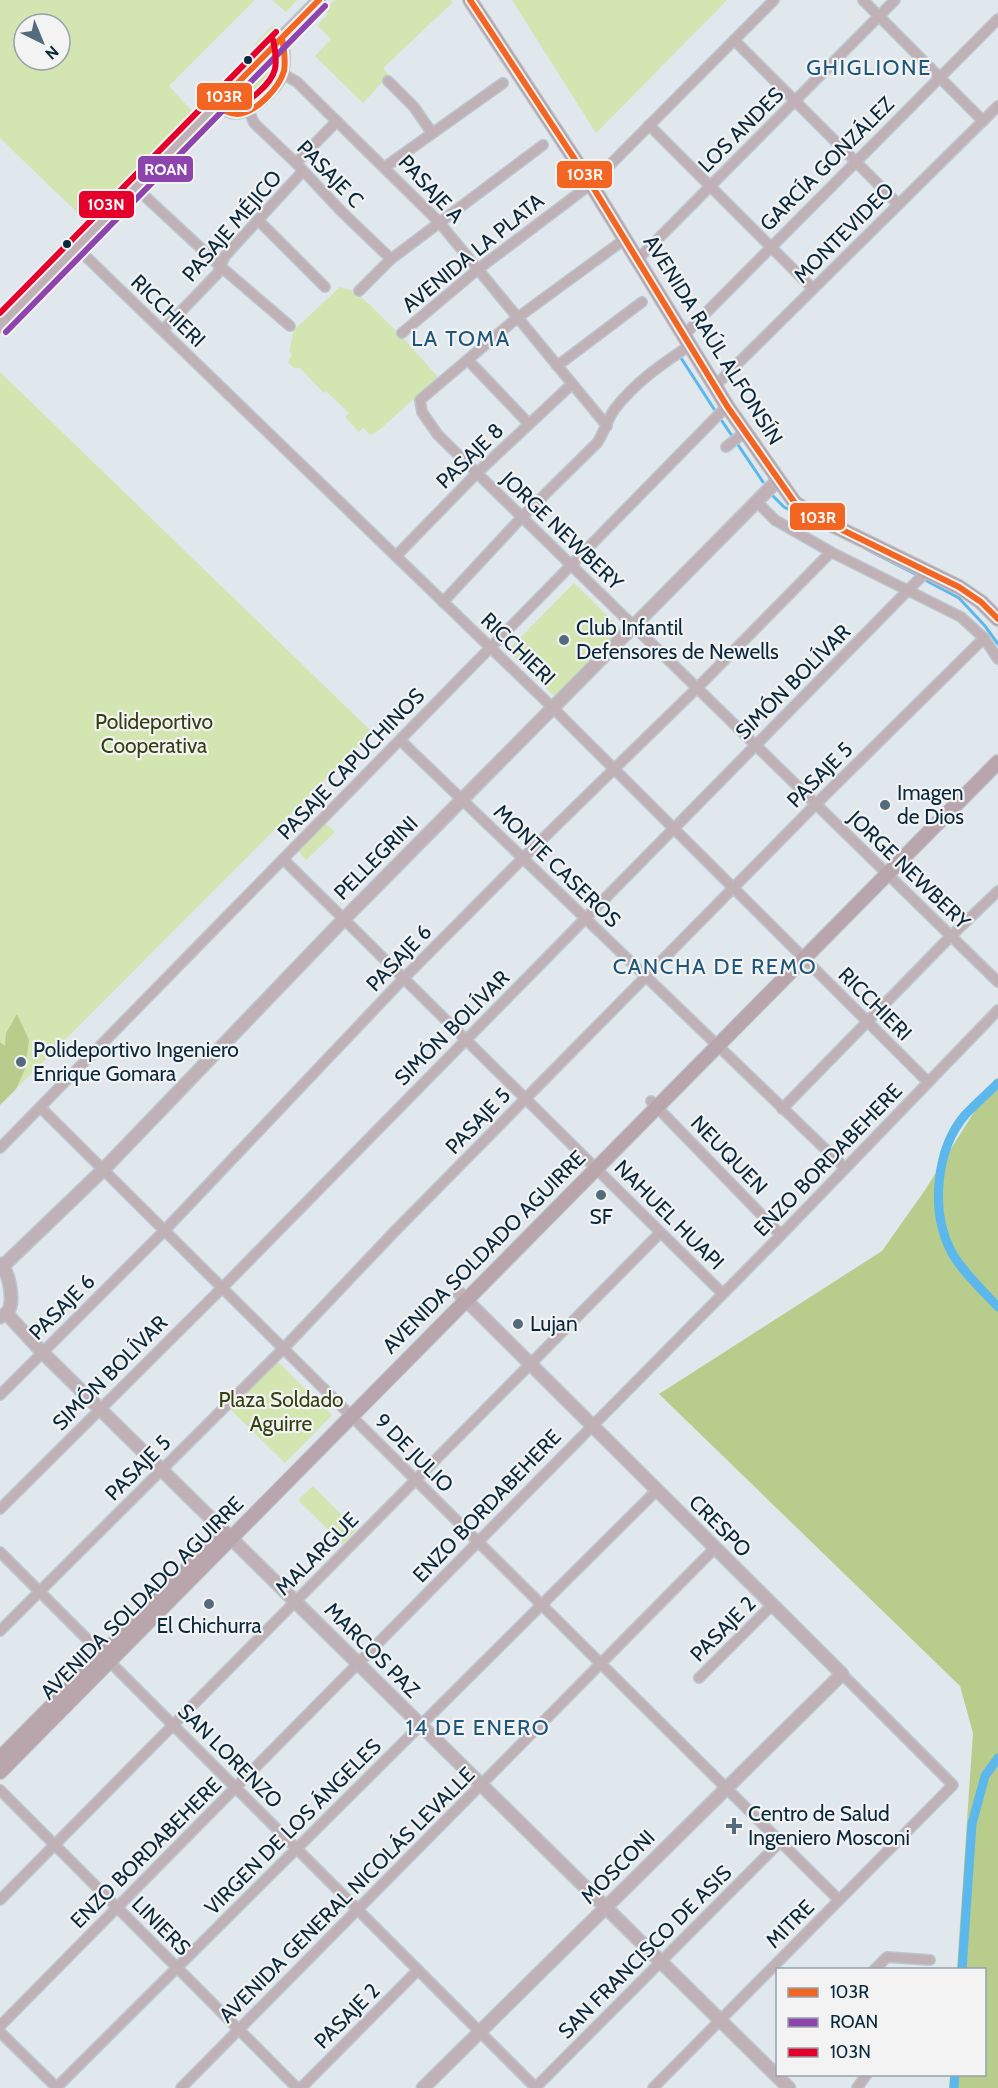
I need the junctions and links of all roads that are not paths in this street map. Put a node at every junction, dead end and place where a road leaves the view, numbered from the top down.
1 (319, 0) edge
2 (470, 0) edge
3 (774, 0) edge
4 (863, 0) edge
5 (895, 0) edge
6 (879, 16) junction
7 (998, 19) edge
8 (282, 38) junction
9 (734, 40) junction
10 (284, 74) junction
11 (940, 77) junction
12 (388, 81) dead end
13 (503, 83) dead end
14 (795, 101) junction
15 (216, 105) junction
16 (998, 105) edge
17 (249, 111) junction
18 (337, 121) junction
19 (983, 121) junction
20 (650, 124) junction
21 (432, 134) junction
22 (543, 145) dead end
23 (856, 162) junction
24 (296, 163) junction
25 (385, 167) junction
26 (303, 171) junction
27 (591, 184) junction
28 (710, 185) junction
29 (135, 187) junction
30 (898, 204) junction
31 (258, 220) junction
32 (440, 222) junction
33 (625, 239) junction
34 (771, 246) junction
35 (76, 247) junction
36 (391, 259) junction
37 (637, 260) junction
38 (220, 266) junction
39 (477, 270) junction
40 (326, 287) dead end
41 (813, 289) junction
42 (359, 291) dead end
43 (642, 302) dead end
44 (517, 318) junction
45 (0, 326) edge
46 (290, 326) dead end
47 (163, 330) junction
48 (402, 333) dead end
49 (686, 341) junction
50 (468, 360) junction
51 (557, 366) junction
52 (572, 384) junction
53 (715, 386) junction
54 (727, 406) junction
55 (529, 424) junction
56 (607, 426) junction
57 (477, 473) junction
58 (778, 480) junction
59 (757, 502) junction
60 (522, 517) junction
61 (831, 552) junction
62 (396, 556) junction
63 (571, 565) junction
64 (927, 571) junction
65 (908, 591) junction
66 (443, 602) junction
67 (998, 619) edge
68 (633, 625) junction
69 (984, 638) junction
70 (490, 647) junction
71 (998, 659) edge
72 (697, 688) junction
73 (552, 707) junction
74 (400, 740) junction
75 (756, 746) junction
76 (998, 751) edge
77 (998, 762) edge
78 (614, 769) junction
79 (461, 799) junction
80 (816, 804) junction
81 (674, 829) junction
82 (523, 858) junction
83 (283, 859) junction
84 (884, 871) junction
85 (733, 888) junction
86 (998, 891) edge
87 (586, 918) junction
88 (344, 919) junction
89 (951, 936) junction
90 (801, 956) junction
91 (646, 976) junction
92 (404, 978) junction
93 (998, 982) edge
94 (998, 1010) edge
95 (868, 1022) junction
96 (466, 1039) junction
97 (715, 1042) junction
98 (928, 1082) junction
99 (526, 1098) junction
100 (654, 1104) junction
101 (40, 1107) junction
102 (782, 1109) junction
103 (0, 1148) edge
104 (594, 1165) junction
105 (845, 1168) junction
106 (103, 1170) junction
107 (164, 1231) junction
108 (660, 1233) junction
109 (780, 1235) junction
110 (2, 1265) edge
111 (222, 1288) junction
112 (722, 1293) junction
113 (463, 1297) junction
114 (3, 1315) edge
115 (283, 1349) junction
116 (42, 1352) junction
117 (530, 1364) junction
118 (0, 1395) edge
119 (99, 1408) junction
120 (348, 1413) junction
121 (591, 1425) junction
122 (161, 1470) junction
123 (416, 1480) junction
124 (657, 1490) junction
125 (0, 1509) edge
126 (227, 1535) junction
127 (477, 1541) junction
128 (715, 1548) junction
129 (0, 1552) edge
130 (39, 1592) junction
131 (295, 1602) junction
132 (541, 1605) junction
133 (772, 1605) junction
134 (0, 1631) edge
135 (106, 1657) junction
136 (358, 1663) junction
137 (601, 1664) junction
138 (842, 1674) junction
139 (699, 1678) dead end
140 (173, 1725) junction
141 (421, 1725) junction
142 (0, 1758) edge
143 (0, 1772) edge
144 (481, 1785) junction
145 (953, 1785) joint
146 (236, 1788) junction
147 (726, 1788) junction
148 (0, 1790) edge
149 (780, 1842) junction
150 (55, 1845) junction
151 (297, 1848) junction
152 (0, 1900) edge
153 (839, 1900) junction
154 (605, 1907) junction
155 (117, 1908) junction
156 (358, 1910) junction
157 (930, 1960) dead end
158 (661, 1962) junction
159 (177, 1968) junction
160 (876, 1968) edge
161 (418, 1970) junction
162 (720, 2020) junction
163 (0, 2026) edge
164 (239, 2030) junction
165 (0, 2032) edge
166 (480, 2032) junction
167 (775, 2068) edge
168 (56, 2088) edge
169 (181, 2088) edge
170 (299, 2088) edge
171 (423, 2088) edge
172 (536, 2088) edge
173 (653, 2088) edge

1 - 8 street
2 - 27 main road, AVENIDA RAÚL ALFONSÍN
3 - 9 street, AVENIDA LA PLATA
4 - 6 street
5 - 6 street, LOS ANDES
6 - 11 street
6 - 14 street, LOS ANDES
7 - 11 street, GARCÍA GONZÁLEZ
8 - 10 street
8 - 15 street
9 - 14 street
9 - 20 street, AVENIDA LA PLATA
10 - 17 street
10 - 18 street, PASAJE A
11 - 19 street
11 - 23 street, GARCÍA GONZÁLEZ
12 - 21 street
13 - 21 street
14 - 23 street
14 - 28 street, LOS ANDES
15 - 17 street
15 - 29 street
16 - 19 street, MONTEVIDEO
17 - 24 street, PASAJE C
18 - 24 street, PASAJE MÉJICO
18 - 25 street, PASAJE A
19 - 30 street, MONTEVIDEO
20 - 27 street, AVENIDA LA PLATA
20 - 28 street
21 - 25 street
22 - 32 street
23 - 30 street
23 - 34 street, GARCÍA GONZÁLEZ
24 - 26 street, PASAJE C
25 - 32 street, PASAJE A
26 - 31 street, PASAJE MÉJICO
26 - 36 street, PASAJE C
27 - 33 main road, AVENIDA RAÚL ALFONSÍN
27 - 39 street, AVENIDA LA PLATA
28 - 34 street
28 - 37 street, LOS ANDES
29 - 35 street
29 - 38 street
30 - 41 street, MONTEVIDEO
31 - 38 street, PASAJE MÉJICO
31 - 40 street
32 - 36 street
32 - 39 street, PASAJE A
33 - 37 main road, AVENIDA RAÚL ALFONSÍN
33 - 44 street
34 - 41 street
34 - 49 street, GARCÍA GONZÁLEZ
35 - 45 street
35 - 47 street, RICCHIERI
36 - 42 street
37 - 49 main road, AVENIDA RAÚL ALFONSÍN
38 - 46 street
38 - 47 street, PASAJE MÉJICO
39 - 44 street, PASAJE A
39 - 48 street, AVENIDA LA PLATA
41 - 53 street, MONTEVIDEO
43 - 51 street
44 - 50 street
44 - 51 street, PASAJE A
47 - 62 street, RICCHIERI
49 - 53 main road, AVENIDA RAÚL ALFONSÍN
49 - 56 street, GARCÍA GONZÁLEZ
50 - 55 street
50 - 57 street, JORGE NEWBERY
51 - 52 street, PASAJE A
52 - 55 street, PASAJE 8
52 - 56 street, PASAJE A
53 - 54 main road, AVENIDA RAÚL ALFONSÍN
54 - 58 main road, AVENIDA RAÚL ALFONSÍN
54 - 63 street, PASAJE CAPUCHINOS
55 - 57 street, PASAJE 8
56 - 60 street, GARCÍA GONZÁLEZ
57 - 60 street, JORGE NEWBERY
57 - 62 street, PASAJE 8
58 - 59 street, PELLEGRINI
58 - 64 main road, AVENIDA RAÚL ALFONSÍN
59 - 61 street
59 - 68 street, PELLEGRINI
60 - 63 street, JORGE NEWBERY
60 - 66 street, GARCÍA GONZÁLEZ
61 - 65 street
61 - 72 street, PASAJE 6
62 - 66 street, RICCHIERI
63 - 68 street, JORGE NEWBERY
63 - 70 street, PASAJE CAPUCHINOS
64 - 65 street, SIMÓN BOLÍVAR
64 - 67 main road, AVENIDA RAÚL ALFONSÍN
65 - 69 street
65 - 75 street, SIMÓN BOLÍVAR
66 - 70 street, RICCHIERI
68 - 72 street, JORGE NEWBERY
68 - 73 street, PELLEGRINI
69 - 71 street
69 - 80 street, PASAJE 5
70 - 73 street, RICCHIERI
70 - 74 street, PASAJE CAPUCHINOS
72 - 75 street, JORGE NEWBERY
72 - 78 street, PASAJE 6
73 - 78 street, RICCHIERI
73 - 79 street, PELLEGRINI
74 - 79 street, MONTE CASEROS
74 - 83 street, PASAJE CAPUCHINOS
75 - 80 street, JORGE NEWBERY
75 - 81 street, SIMÓN BOLÍVAR
76 - 84 main road, AVENIDA SOLDADO AGUIRRE
77 - 84 main road, AVENIDA SOLDADO AGUIRRE
78 - 81 street, RICCHIERI
78 - 82 street, PASAJE 6
79 - 82 street, MONTE CASEROS
79 - 88 street, PELLEGRINI
80 - 84 street, JORGE NEWBERY
80 - 85 street, PASAJE 5
81 - 85 street, RICCHIERI
81 - 87 street, SIMÓN BOLÍVAR
82 - 87 street, MONTE CASEROS
82 - 92 street, PASAJE 6
83 - 88 street, NAHUEL HUAPI
83 - 101 street, PASAJE CAPUCHINOS
84 - 89 street, JORGE NEWBERY
84 - 90 main road, AVENIDA SOLDADO AGUIRRE
85 - 90 street, RICCHIERI
85 - 91 street, PASAJE 5
86 - 89 street
87 - 91 street, MONTE CASEROS
87 - 96 street, SIMÓN BOLÍVAR
88 - 92 street, NAHUEL HUAPI
88 - 106 street, PELLEGRINI
89 - 93 street, JORGE NEWBERY
89 - 95 street
90 - 95 street, RICCHIERI
90 - 97 main road, AVENIDA SOLDADO AGUIRRE
91 - 97 street, MONTE CASEROS
91 - 99 street, PASAJE 5
92 - 96 street, NAHUEL HUAPI
92 - 107 street, PASAJE 6
94 - 98 street, ENZO BORDABEHERE
95 - 98 street, RICCHIERI
95 - 102 street
96 - 99 street, NAHUEL HUAPI
96 - 111 street, SIMÓN BOLÍVAR
97 - 100 main road, AVENIDA SOLDADO AGUIRRE
97 - 102 street, MONTE CASEROS
98 - 105 street, ENZO BORDABEHERE
99 - 104 street, NAHUEL HUAPI
99 - 115 street, PASAJE 5
100 - 104 main road, AVENIDA SOLDADO AGUIRRE
100 - 109 street, NEUQUEN
101 - 103 street, PASAJE CAPUCHINOS
101 - 106 street, 9 DE JULIO
102 - 105 street, MONTE CASEROS
104 - 108 street, NAHUEL HUAPI
104 - 113 main road, AVENIDA SOLDADO AGUIRRE
105 - 109 street, ENZO BORDABEHERE
106 - 107 street, 9 DE JULIO
106 - 110 street, PELLEGRINI
107 - 111 street, 9 DE JULIO
107 - 116 street, PASAJE 6
108 - 112 street, NAHUEL HUAPI
108 - 117 street, MALARGUE
109 - 112 street, ENZO BORDABEHERE
110 - 114 street
111 - 115 street, 9 DE JULIO
111 - 119 street, SIMÓN BOLÍVAR
112 - 121 street, ENZO BORDABEHERE
113 - 117 street, CRESPO
113 - 120 main road, AVENIDA SOLDADO AGUIRRE
114 - 116 street, MARCOS PAZ
115 - 120 street, 9 DE JULIO
115 - 122 street, PASAJE 5
116 - 118 street, PASAJE 6
116 - 119 street, MARCOS PAZ
117 - 121 street, CRESPO
117 - 123 street, MALARGUE
119 - 122 street, MARCOS PAZ
119 - 125 street, SIMÓN BOLÍVAR
120 - 123 street, 9 DE JULIO
120 - 126 main road, AVENIDA SOLDADO AGUIRRE
121 - 124 street, CRESPO
121 - 127 street, ENZO BORDABEHERE
122 - 126 street, MARCOS PAZ
122 - 130 street, PASAJE 5
123 - 127 street, 9 DE JULIO
123 - 131 street, MALARGUE
124 - 128 street, CRESPO
124 - 132 street, VIRGEN DE LOS ÁNGELES
126 - 131 street, MARCOS PAZ
126 - 135 main road, AVENIDA SOLDADO AGUIRRE
127 - 132 street, 9 DE JULIO
127 - 136 street, ENZO BORDABEHERE
128 - 133 street, CRESPO
128 - 137 street, AVENIDA GENERAL NICOLÁS LEVALLE
129 - 130 street, SAN LORENZO
130 - 134 street, PASAJE 5
130 - 135 street, SAN LORENZO
131 - 136 street, MARCOS PAZ
131 - 140 street, MALARGUE
132 - 137 street, 9 DE JULIO
132 - 141 street, VIRGEN DE LOS ÁNGELES
133 - 138 street, CRESPO
133 - 139 street, PASAJE 2
135 - 140 street, SAN LORENZO
135 - 142 main road, AVENIDA SOLDADO AGUIRRE
135 - 143 main road, AVENIDA SOLDADO AGUIRRE
136 - 141 street, MARCOS PAZ
136 - 146 street, ENZO BORDABEHERE
137 - 144 street, AVENIDA GENERAL NICOLÁS LEVALLE
137 - 147 street, 9 DE JULIO
138 - 145 street, CRESPO
138 - 147 street, MOSCONI
140 - 146 street, SAN LORENZO
140 - 150 street, MALARGUE
141 - 144 street, MARCOS PAZ
141 - 151 street, VIRGEN DE LOS ÁNGELES
144 - 154 street, MARCOS PAZ
144 - 156 street, AVENIDA GENERAL NICOLÁS LEVALLE
145 - 153 street, MITRE
146 - 151 street, SAN LORENZO
146 - 155 street, ENZO BORDABEHERE
147 - 149 street, 9 DE JULIO
147 - 154 street, MOSCONI
148 - 150 street, LINIERS
149 - 153 street, 9 DE JULIO
149 - 158 street, SAN FRANCISCO DE ASIS
150 - 152 street, MALARGUE
150 - 155 street, LINIERS
151 - 156 street, SAN LORENZO
151 - 159 street, VIRGEN DE LOS ÁNGELES
153 - 162 street, MITRE
154 - 158 street, MARCOS PAZ
154 - 166 street, MOSCONI
155 - 159 street, LINIERS
155 - 163 street, ENZO BORDABEHERE
156 - 161 street, SAN LORENZO
156 - 164 street, AVENIDA GENERAL NICOLÁS LEVALLE
157 - 160 street
158 - 162 street, MARCOS PAZ
158 - 172 street, SAN FRANCISCO DE ASIS
159 - 164 street, LINIERS
159 - 168 street, VIRGEN DE LOS ÁNGELES
161 - 166 street, SAN LORENZO
161 - 170 street, PASAJE 2
162 - 167 street, MARCOS PAZ
162 - 173 street, MITRE
164 - 169 street, AVENIDA GENERAL NICOLÁS LEVALLE
164 - 170 street, LINIERS
165 - 168 street
166 - 171 street, MOSCONI
166 - 172 street, SAN LORENZO

